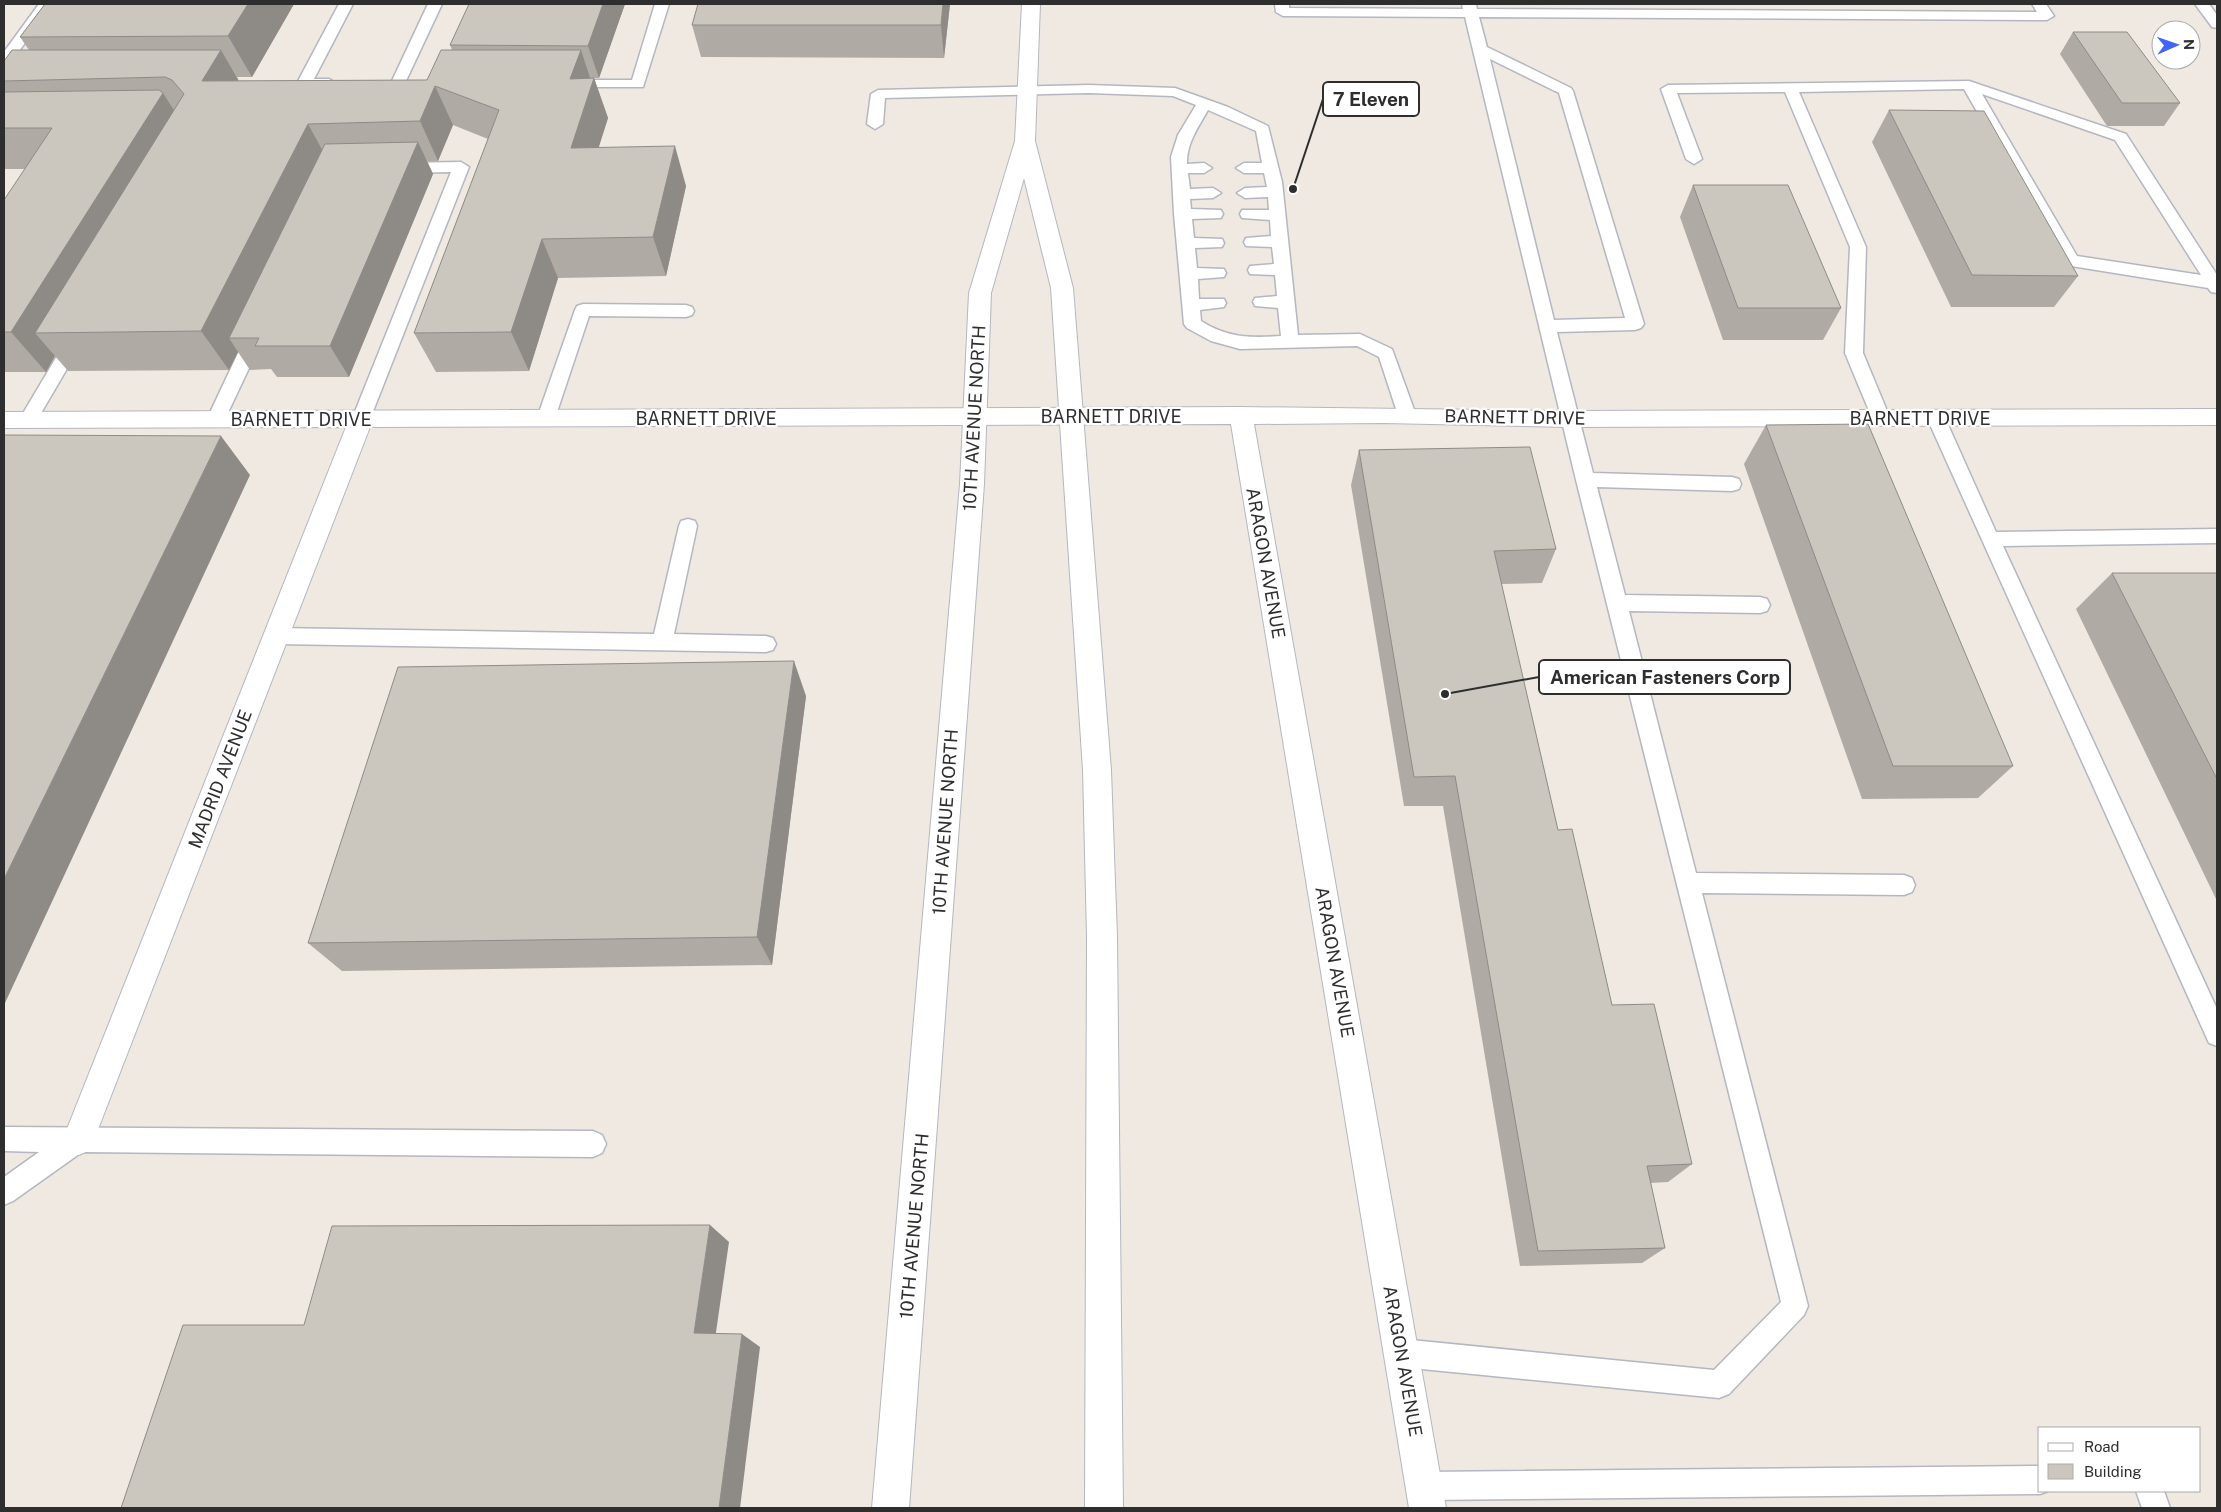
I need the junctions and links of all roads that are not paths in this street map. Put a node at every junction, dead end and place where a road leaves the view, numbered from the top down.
1 (46, 4) edge
2 (346, 4) edge
3 (435, 4) edge
4 (662, 4) edge
5 (1031, 4) edge
6 (1282, 4) edge
7 (2039, 4) edge
8 (2202, 4) edge
9 (1397, 8) edge
10 (1471, 9) edge
11 (1815, 9) edge
12 (1930, 10) edge
13 (2217, 24) edge
14 (1480, 49) junction
15 (4, 62) edge
16 (285, 83) edge
17 (304, 83) junction
18 (342, 83) edge
19 (380, 83) edge
20 (398, 83) junction
21 (418, 83) edge
22 (548, 84) edge
23 (1969, 85) junction
24 (1790, 87) junction
25 (1027, 91) junction
26 (1205, 103) junction
27 (875, 124) dead end
28 (1025, 141) junction
29 (1694, 159) dead end
30 (384, 168) edge
31 (1204, 168) dead end
32 (1244, 168) dead end
33 (1271, 168) junction
34 (1180, 169) junction
35 (1245, 192) dead end
36 (1275, 192) junction
37 (1213, 193) dead end
38 (1181, 194) junction
39 (1182, 214) junction
40 (1215, 214) dead end
41 (1248, 214) dead end
42 (1277, 215) junction
43 (1280, 241) junction
44 (1216, 242) dead end
45 (1252, 242) dead end
46 (1186, 243) junction
47 (1283, 269) junction
48 (1256, 270) dead end
49 (1218, 273) dead end
50 (1189, 274) junction
51 (2215, 286) edge
52 (1261, 302) dead end
53 (1286, 302) junction
54 (1218, 303) dead end
55 (1191, 305) junction
56 (686, 311) dead end
57 (262, 321) edge
58 (84, 326) edge
59 (1548, 326) junction
60 (1290, 341) junction
61 (1241, 415) junction
62 (1407, 415) junction
63 (1071, 416) junction
64 (976, 417) junction
65 (2217, 417) edge
66 (546, 418) junction
67 (1881, 418) junction
68 (1936, 418) junction
69 (361, 419) junction
70 (1570, 419) junction
71 (4, 420) edge
72 (28, 420) junction
73 (216, 420) junction
74 (1585, 480) junction
75 (1732, 484) dead end
76 (688, 526) dead end
77 (2217, 536) edge
78 (1990, 539) junction
79 (1616, 603) junction
80 (1760, 605) dead end
81 (276, 636) junction
82 (662, 643) junction
83 (766, 644) dead end
84 (1687, 882) junction
85 (1904, 885) dead end
86 (2217, 1035) edge
87 (4, 1139) edge
88 (79, 1139) junction
89 (593, 1144) dead end
90 (4, 1192) edge
91 (1401, 1353) junction
92 (2038, 1480) edge
93 (2150, 1492) edge
94 (1426, 1497) edge
95 (890, 1508) edge
96 (1104, 1508) edge
97 (2156, 1508) edge

1 - 15 lane
2 - 17 lane
3 - 20 lane
4 - 22 lane
5 - 25 street, 10TH AVENUE NORTH
6 - 9 lane
7 - 12 lane
8 - 13 lane
9 - 10 lane
10 - 11 lane
10 - 14 lane
11 - 12 lane
14 - 59 lane
14 - 59 lane
16 - 17 lane
17 - 18 lane
19 - 20 lane
20 - 21 lane
23 - 24 lane
23 - 51 lane
23 - 51 lane
24 - 29 lane
24 - 67 lane
25 - 26 lane
25 - 27 lane
25 - 28 street, 10TH AVENUE NORTH
26 - 33 lane
26 - 34 lane
28 - 63 street, 10TH AVENUE NORTH
28 - 64 street, 10TH AVENUE NORTH
30 - 69 lane
31 - 34 lane
32 - 33 lane
33 - 36 lane
34 - 38 lane
35 - 36 lane
36 - 42 lane
37 - 38 lane
38 - 39 lane
39 - 40 lane
39 - 46 lane
41 - 42 lane
42 - 43 lane
43 - 45 lane
43 - 47 lane
44 - 46 lane
46 - 50 lane
47 - 48 lane
47 - 53 lane
49 - 50 lane
50 - 55 lane
52 - 53 lane
53 - 60 lane
54 - 55 lane
55 - 60 lane
56 - 66 lane
57 - 73 lane
58 - 72 lane
59 - 70 lane
60 - 62 lane
61 - 62 street, BARNETT DRIVE
61 - 63 street, BARNETT DRIVE
61 - 91 street, ARAGON AVENUE
62 - 70 street, BARNETT DRIVE
63 - 64 street, BARNETT DRIVE
63 - 96 street, 10TH AVENUE NORTH
64 - 66 street, BARNETT DRIVE
64 - 95 street, 10TH AVENUE NORTH
65 - 68 street, BARNETT DRIVE
66 - 69 street, BARNETT DRIVE
67 - 68 street, BARNETT DRIVE
67 - 70 street, BARNETT DRIVE
68 - 78 lane
69 - 73 street, BARNETT DRIVE
69 - 81 street, MADRID AVENUE
70 - 74 lane
71 - 72 street, BARNETT DRIVE
72 - 73 street, BARNETT DRIVE
74 - 75 lane
74 - 79 lane
76 - 82 lane
77 - 78 lane
78 - 86 lane
79 - 80 lane
79 - 84 lane
81 - 82 lane
81 - 88 street, MADRID AVENUE
82 - 83 lane
84 - 85 lane
84 - 91 lane
87 - 88 lane
88 - 89 lane
88 - 90 lane
91 - 94 street, ARAGON AVENUE
92 - 94 lane
93 - 97 lane

